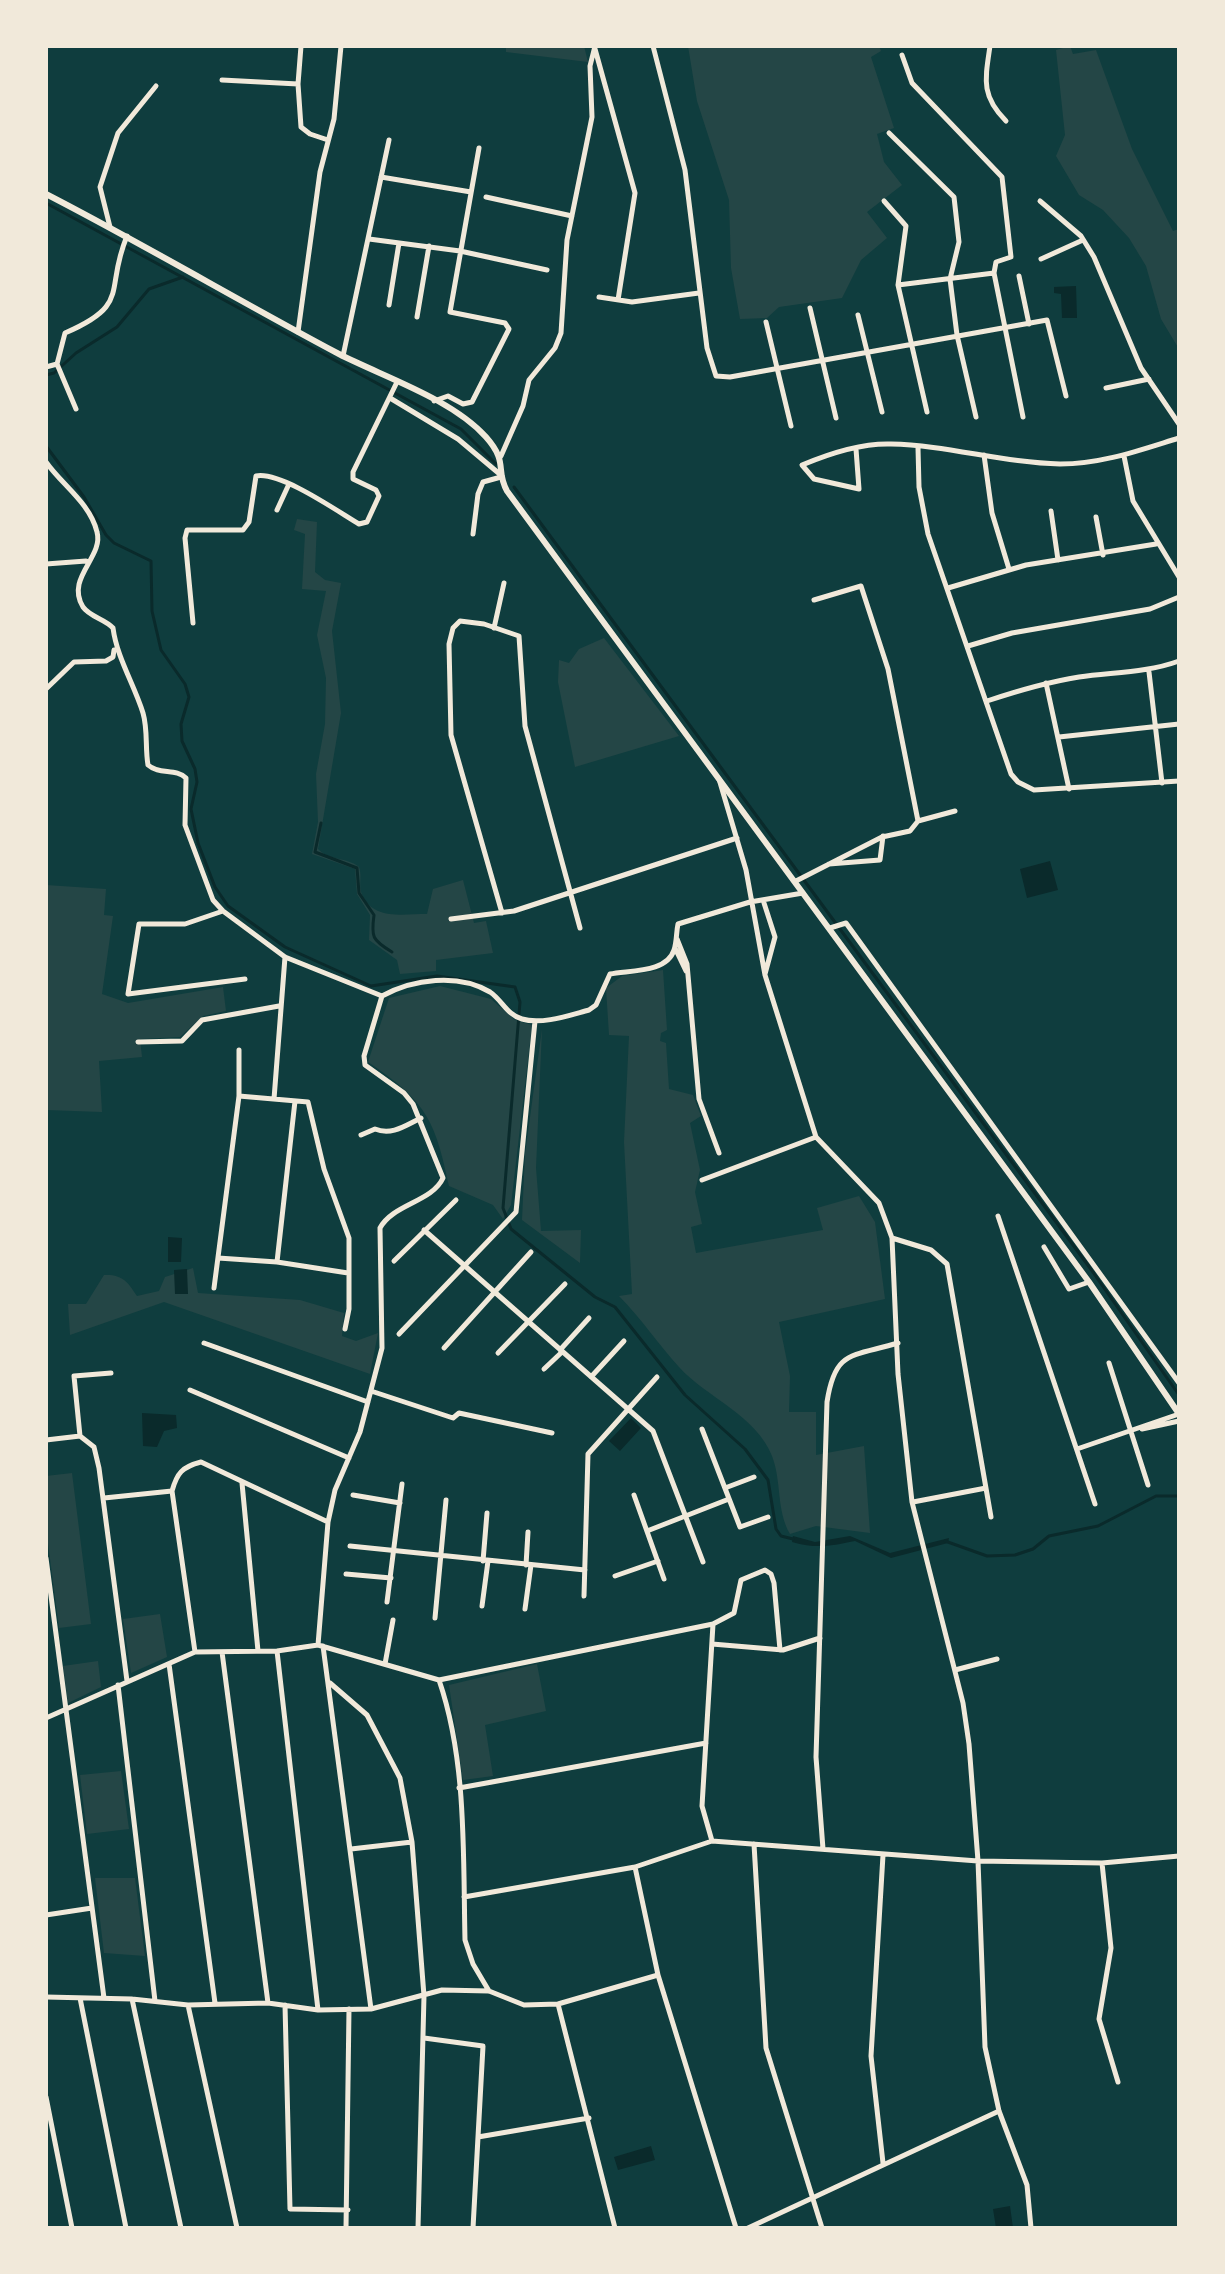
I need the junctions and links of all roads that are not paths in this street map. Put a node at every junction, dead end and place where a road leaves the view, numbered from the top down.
1 (301, 46) edge
2 (341, 46) edge
3 (595, 46) edge
4 (653, 46) edge
5 (990, 46) edge
6 (902, 55) dead end
7 (222, 80) dead end
8 (298, 84) junction
9 (156, 86) dead end
10 (1006, 121) dead end
11 (889, 133) dead end
12 (328, 140) junction
13 (389, 140) dead end
14 (479, 148) dead end
15 (381, 177) junction
16 (471, 192) junction
17 (46, 194) edge
18 (486, 197) dead end
19 (884, 201) dead end
20 (1040, 201) dead end
21 (572, 216) junction
22 (111, 228) junction
23 (126, 237) junction
24 (369, 239) junction
25 (1083, 240) junction
26 (399, 243) junction
27 (429, 246) junction
28 (460, 251) junction
29 (1041, 259) dead end
30 (547, 270) dead end
31 (994, 273) junction
32 (1019, 276) dead end
33 (950, 279) junction
34 (898, 285) junction
35 (699, 293) junction
36 (599, 297) dead end
37 (618, 300) junction
38 (389, 305) dead end
39 (810, 308) dead end
40 (858, 315) dead end
41 (417, 317) dead end
42 (766, 322) dead end
43 (1029, 324) junction
44 (1004, 328) junction
45 (298, 332) junction
46 (957, 335) junction
47 (912, 342) junction
48 (867, 351) junction
49 (343, 356) junction
50 (822, 358) junction
51 (57, 364) junction
52 (46, 367) edge
53 (777, 367) junction
54 (1149, 379) junction
55 (396, 384) junction
56 (1106, 388) dead end
57 (391, 395) junction
58 (1066, 396) dead end
59 (433, 401) junction
60 (76, 409) dead end
61 (882, 412) dead end
62 (927, 412) dead end
63 (976, 417) dead end
64 (1023, 417) dead end
65 (836, 418) dead end
66 (1179, 424) edge
67 (791, 426) dead end
68 (1179, 438) edge
69 (918, 448) junction
70 (856, 449) junction
71 (984, 455) junction
72 (501, 456) junction
73 (1124, 456) junction
74 (46, 462) edge
75 (48, 470) edge
76 (502, 476) junction
77 (289, 484) junction
78 (277, 510) dead end
79 (1051, 511) dead end
80 (1096, 517) dead end
81 (473, 534) dead end
82 (1156, 544) junction
83 (1103, 555) junction
84 (1058, 560) junction
85 (87, 561) junction
86 (46, 564) edge
87 (1009, 569) junction
88 (1179, 577) edge
89 (504, 583) dead end
90 (948, 588) junction
91 (1179, 597) edge
92 (814, 600) dead end
93 (193, 623) dead end
94 (494, 628) junction
95 (968, 646) junction
96 (115, 649) junction
97 (1179, 661) edge
98 (1149, 672) junction
99 (1046, 683) junction
100 (47, 688) edge
101 (987, 701) junction
102 (1179, 724) edge
103 (1157, 727) junction
104 (1059, 737) junction
105 (719, 778) junction
106 (1179, 781) edge
107 (1162, 783) junction
108 (1069, 789) junction
109 (955, 811) dead end
110 (918, 821) junction
111 (883, 836) junction
112 (737, 838) junction
113 (824, 864) junction
114 (797, 879) junction
115 (570, 891) junction
116 (805, 893) junction
117 (750, 902) junction
118 (764, 903) junction
119 (223, 911) junction
120 (502, 913) junction
121 (451, 919) dead end
122 (835, 926) junction
123 (580, 928) dead end
124 (677, 938) junction
125 (675, 948) junction
126 (285, 957) junction
127 (687, 971) junction
128 (765, 975) junction
129 (245, 979) dead end
130 (382, 996) junction
131 (279, 1006) junction
132 (535, 1021) junction
133 (138, 1042) dead end
134 (239, 1050) dead end
135 (239, 1096) junction
136 (274, 1099) junction
137 (295, 1101) junction
138 (421, 1118) junction
139 (361, 1135) dead end
140 (816, 1137) junction
141 (719, 1153) dead end
142 (702, 1180) dead end
143 (456, 1200) dead end
144 (998, 1216) dead end
145 (424, 1230) junction
146 (892, 1238) junction
147 (1044, 1247) dead end
148 (531, 1252) dead end
149 (218, 1258) junction
150 (394, 1261) dead end
151 (277, 1262) junction
152 (462, 1267) junction
153 (348, 1273) junction
154 (1089, 1282) junction
155 (565, 1284) dead end
156 (214, 1288) dead end
157 (495, 1294) junction
158 (589, 1318) dead end
159 (528, 1323) junction
160 (345, 1329) dead end
161 (399, 1334) dead end
162 (624, 1341) dead end
163 (204, 1343) dead end
164 (898, 1343) junction
165 (444, 1348) dead end
166 (561, 1351) junction
167 (498, 1353) dead end
168 (1109, 1363) dead end
169 (544, 1369) dead end
170 (111, 1373) dead end
171 (591, 1377) junction
172 (657, 1377) dead end
173 (1179, 1383) edge
174 (190, 1390) dead end
175 (371, 1391) junction
176 (368, 1403) junction
177 (628, 1409) junction
178 (1178, 1411) edge
179 (1179, 1421) edge
180 (702, 1429) dead end
181 (1141, 1429) junction
182 (1131, 1432) junction
183 (552, 1433) dead end
184 (80, 1436) junction
185 (46, 1440) edge
186 (1077, 1449) junction
187 (349, 1458) junction
188 (754, 1477) dead end
189 (242, 1482) junction
190 (402, 1484) dead end
191 (1148, 1485) dead end
192 (725, 1488) junction
193 (986, 1488) junction
194 (172, 1491) junction
195 (353, 1495) dead end
196 (634, 1495) dead end
197 (104, 1498) junction
198 (729, 1499) junction
199 (446, 1500) dead end
200 (912, 1502) junction
201 (400, 1503) junction
202 (1095, 1504) dead end
203 (487, 1513) dead end
204 (686, 1516) junction
205 (768, 1517) dead end
206 (991, 1517) dead end
207 (328, 1522) junction
208 (647, 1531) junction
209 (528, 1532) dead end
210 (350, 1546) dead end
211 (394, 1552) junction
212 (441, 1557) junction
213 (46, 1558) edge
214 (485, 1561) junction
215 (658, 1561) junction
216 (703, 1562) dead end
217 (528, 1565) junction
218 (585, 1570) junction
219 (346, 1574) dead end
220 (615, 1576) dead end
221 (391, 1578) junction
222 (664, 1579) dead end
223 (584, 1596) dead end
224 (387, 1602) dead end
225 (482, 1606) dead end
226 (525, 1609) dead end
227 (435, 1618) dead end
228 (393, 1620) dead end
229 (713, 1624) junction
230 (820, 1638) junction
231 (712, 1644) junction
232 (320, 1646) junction
233 (780, 1650) junction
234 (258, 1651) junction
235 (277, 1651) junction
236 (195, 1652) junction
237 (222, 1652) junction
238 (997, 1659) dead end
239 (169, 1664) junction
240 (385, 1664) junction
241 (955, 1670) junction
242 (439, 1680) junction
243 (127, 1681) junction
244 (330, 1683) junction
245 (118, 1685) junction
246 (65, 1710) junction
247 (46, 1718) edge
248 (706, 1743) junction
249 (459, 1788) junction
250 (712, 1841) junction
251 (412, 1842) junction
252 (754, 1844) junction
253 (351, 1849) junction
254 (823, 1849) junction
255 (883, 1855) junction
256 (1179, 1856) edge
257 (978, 1861) junction
258 (1102, 1863) junction
259 (635, 1867) junction
260 (464, 1897) junction
261 (93, 1908) junction
262 (46, 1915) edge
263 (658, 1975) junction
264 (489, 1991) junction
265 (424, 1996) junction
266 (46, 1997) edge
267 (80, 1998) junction
268 (104, 1998) junction
269 (132, 1999) junction
270 (155, 2001) junction
271 (215, 2003) junction
272 (268, 2003) junction
273 (558, 2004) junction
274 (188, 2005) junction
275 (285, 2005) junction
276 (349, 2009) junction
277 (371, 2009) junction
278 (318, 2010) junction
279 (424, 2038) junction
280 (1118, 2082) dead end
281 (46, 2097) edge
282 (999, 2111) junction
283 (589, 2118) junction
284 (478, 2137) junction
285 (883, 2163) junction
286 (809, 2197) junction
287 (348, 2210) junction
288 (72, 2228) edge
289 (126, 2228) edge
290 (181, 2228) edge
291 (237, 2228) edge
292 (346, 2228) edge
293 (418, 2228) edge
294 (473, 2228) edge
295 (615, 2228) edge
296 (736, 2228) edge
297 (748, 2228) edge
298 (822, 2228) edge
299 (1031, 2228) edge

1 - 8 street
2 - 12 street
3 - 21 street
3 - 37 street
4 - 35 street
5 - 10 street
6 - 31 street
7 - 8 street
8 - 12 street
9 - 22 street
11 - 33 street
12 - 45 street
13 - 15 street
14 - 16 street
15 - 16 street
15 - 24 street
16 - 28 street
17 - 22 street
18 - 21 street
19 - 34 street
20 - 25 street
21 - 72 street
22 - 23 street
23 - 45 street
23 - 51 street
24 - 26 street
24 - 49 street
25 - 29 street
25 - 54 street
26 - 27 street
26 - 38 street
27 - 28 street
27 - 41 street
28 - 30 street
28 - 59 street
31 - 33 street
31 - 44 street
32 - 43 street
33 - 34 street
33 - 46 street
34 - 47 street
35 - 37 street
35 - 53 street
36 - 37 street
39 - 50 street
40 - 48 street
42 - 53 street
43 - 44 street
43 - 58 street
44 - 46 street
44 - 64 street
45 - 49 street
46 - 47 street
46 - 63 street
47 - 48 street
47 - 62 street
48 - 50 street
48 - 61 street
49 - 55 street
50 - 53 street
50 - 65 street
51 - 52 street
51 - 60 street
53 - 67 street
54 - 56 street
54 - 66 street
55 - 57 street
55 - 59 street
57 - 76 street
57 - 77 street
59 - 72 street
68 - 73 street
69 - 70 street
69 - 71 street
69 - 90 street
70 - 70 street
71 - 73 street
71 - 87 street
72 - 76 street
73 - 82 street
74 - 75 street
75 - 85 street
76 - 81 street
76 - 105 street
77 - 78 street
77 - 93 street
79 - 84 street
80 - 83 street
82 - 83 street
82 - 88 street
83 - 84 street
84 - 87 street
85 - 86 street
85 - 96 street
87 - 90 street
89 - 94 street
90 - 95 street
91 - 95 street
92 - 110 street
94 - 115 street
94 - 120 street
95 - 101 street
96 - 100 street
96 - 119 street
97 - 98 street
98 - 99 street
98 - 103 street
99 - 101 street
99 - 104 street
101 - 108 street
102 - 103 street
103 - 104 street
103 - 107 street
104 - 108 street
105 - 112 street
105 - 114 street
106 - 107 street
107 - 108 street
109 - 110 street
110 - 111 street
111 - 113 street
111 - 113 street
112 - 115 street
112 - 117 street
113 - 114 street
114 - 116 street
115 - 120 street
115 - 123 street
116 - 118 street
116 - 122 street
117 - 118 street
117 - 124 street
117 - 128 street
118 - 128 street
119 - 126 street
119 - 129 street
120 - 121 street
122 - 154 street
122 - 173 street
124 - 125 street
124 - 127 street
125 - 127 street
125 - 132 street
126 - 130 street
126 - 131 street
127 - 141 street
128 - 140 street
130 - 132 street
130 - 138 street
131 - 133 street
131 - 136 street
132 - 152 street
134 - 135 street
135 - 136 street
135 - 149 street
136 - 137 street
137 - 151 street
137 - 153 street
138 - 139 street
138 - 175 street
140 - 142 street
140 - 146 street
143 - 145 street
144 - 186 street
145 - 150 street
145 - 152 street
146 - 164 street
146 - 193 street
147 - 154 street
148 - 157 street
149 - 151 street
149 - 156 street
151 - 153 street
152 - 157 street
152 - 161 street
153 - 160 street
154 - 178 street
155 - 159 street
157 - 159 street
157 - 165 street
158 - 166 street
159 - 166 street
159 - 167 street
162 - 171 street
163 - 176 street
164 - 200 street
164 - 230 street
166 - 169 street
166 - 171 street
168 - 182 street
170 - 184 street
171 - 177 street
172 - 177 street
174 - 187 street
175 - 176 street
175 - 183 street
176 - 187 street
177 - 204 street
177 - 218 street
178 - 181 street
179 - 181 street
180 - 192 street
181 - 182 street
182 - 186 street
182 - 191 street
184 - 185 street
184 - 197 street
186 - 202 street
187 - 207 street
188 - 192 street
189 - 194 street
189 - 207 street
189 - 234 street
190 - 201 street
192 - 198 street
193 - 200 street
193 - 206 street
194 - 197 street
194 - 236 street
195 - 201 street
196 - 208 street
197 - 243 street
198 - 204 street
198 - 205 street
199 - 212 street
200 - 241 street
201 - 211 street
203 - 214 street
204 - 208 street
204 - 216 street
207 - 232 street
208 - 215 street
209 - 217 street
210 - 211 street
211 - 212 street
211 - 221 street
212 - 214 street
212 - 227 street
213 - 246 street
214 - 217 street
214 - 225 street
215 - 220 street
215 - 222 street
217 - 218 street
217 - 226 street
218 - 223 street
219 - 221 street
221 - 224 street
228 - 240 street
229 - 231 street
229 - 233 street
229 - 242 street
230 - 233 street
230 - 254 street
231 - 233 street
231 - 248 street
232 - 235 street
232 - 240 street
232 - 244 street
234 - 235 street
234 - 237 street
235 - 278 street
236 - 237 street
236 - 239 street
237 - 272 street
238 - 241 street
239 - 243 street
239 - 271 street
240 - 242 street
241 - 257 street
242 - 249 street
243 - 245 street
244 - 251 street
244 - 253 street
245 - 246 street
245 - 270 street
246 - 247 street
246 - 261 street
248 - 249 street
248 - 250 street
249 - 260 street
250 - 252 street
250 - 259 street
251 - 253 street
251 - 265 street
252 - 254 street
252 - 286 street
253 - 277 street
254 - 255 street
255 - 257 street
255 - 285 street
256 - 258 street
257 - 258 street
257 - 282 street
258 - 280 street
259 - 260 street
259 - 263 street
260 - 264 street
261 - 262 street
261 - 268 street
263 - 273 street
263 - 296 street
264 - 265 street
264 - 273 street
265 - 277 street
265 - 279 street
266 - 267 street
267 - 268 street
267 - 289 street
268 - 269 street
269 - 270 street
269 - 290 street
270 - 274 street
271 - 272 street
271 - 274 street
272 - 275 street
273 - 283 street
274 - 291 street
275 - 278 street
275 - 287 street
276 - 277 street
276 - 278 street
276 - 287 street
279 - 284 street
279 - 293 street
281 - 288 street
282 - 285 street
282 - 299 street
283 - 284 street
283 - 295 street
284 - 294 street
285 - 286 street
286 - 297 street
286 - 298 street
287 - 292 street

